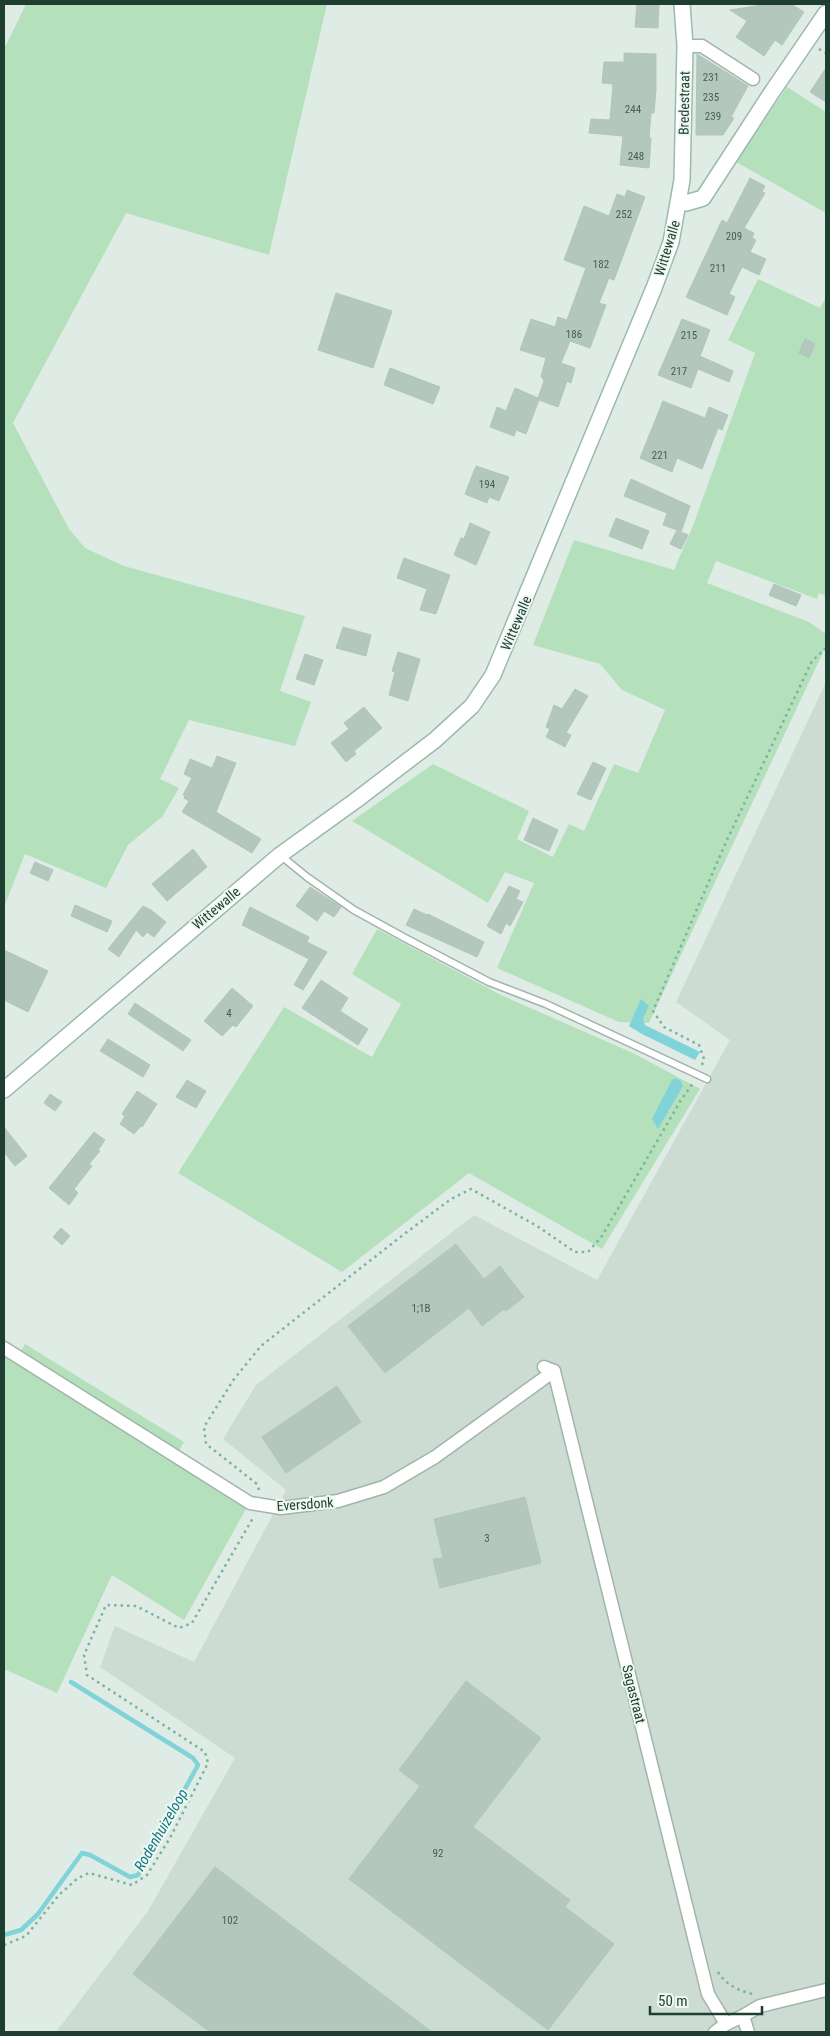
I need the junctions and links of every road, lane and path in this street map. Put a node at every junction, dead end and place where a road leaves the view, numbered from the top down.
1 (682, 4) edge
2 (826, 13) edge
3 (685, 46) junction
4 (753, 79) dead end
5 (679, 202) junction
6 (826, 648) edge
7 (280, 855) junction
8 (698, 1075) junction
9 (707, 1079) dead end
10 (4, 1090) edge
11 (4, 1348) edge
12 (549, 1369) joint
13 (259, 1504) junction
14 (4, 1945) edge
15 (714, 1966) dead end
16 (826, 1990) edge
17 (757, 1995) dead end
18 (743, 2016) junction
19 (726, 2024) junction
20 (715, 2032) edge
21 (748, 2032) edge

1 - 3 street, Bredestraat
2 - 5 street, Wittewalle
3 - 4 street
3 - 5 street, Bredestraat
5 - 7 street, Wittewalle
6 - 8 path
7 - 8 lane
7 - 10 street, Wittewalle
8 - 9 lane
8 - 13 path
11 - 13 street, Eversdonk
12 - 13 street, Eversdonk
12 - 19 street, Sagastraat
13 - 14 path
15 - 17 path
16 - 18 street
18 - 19 street
18 - 21 street
19 - 20 street

